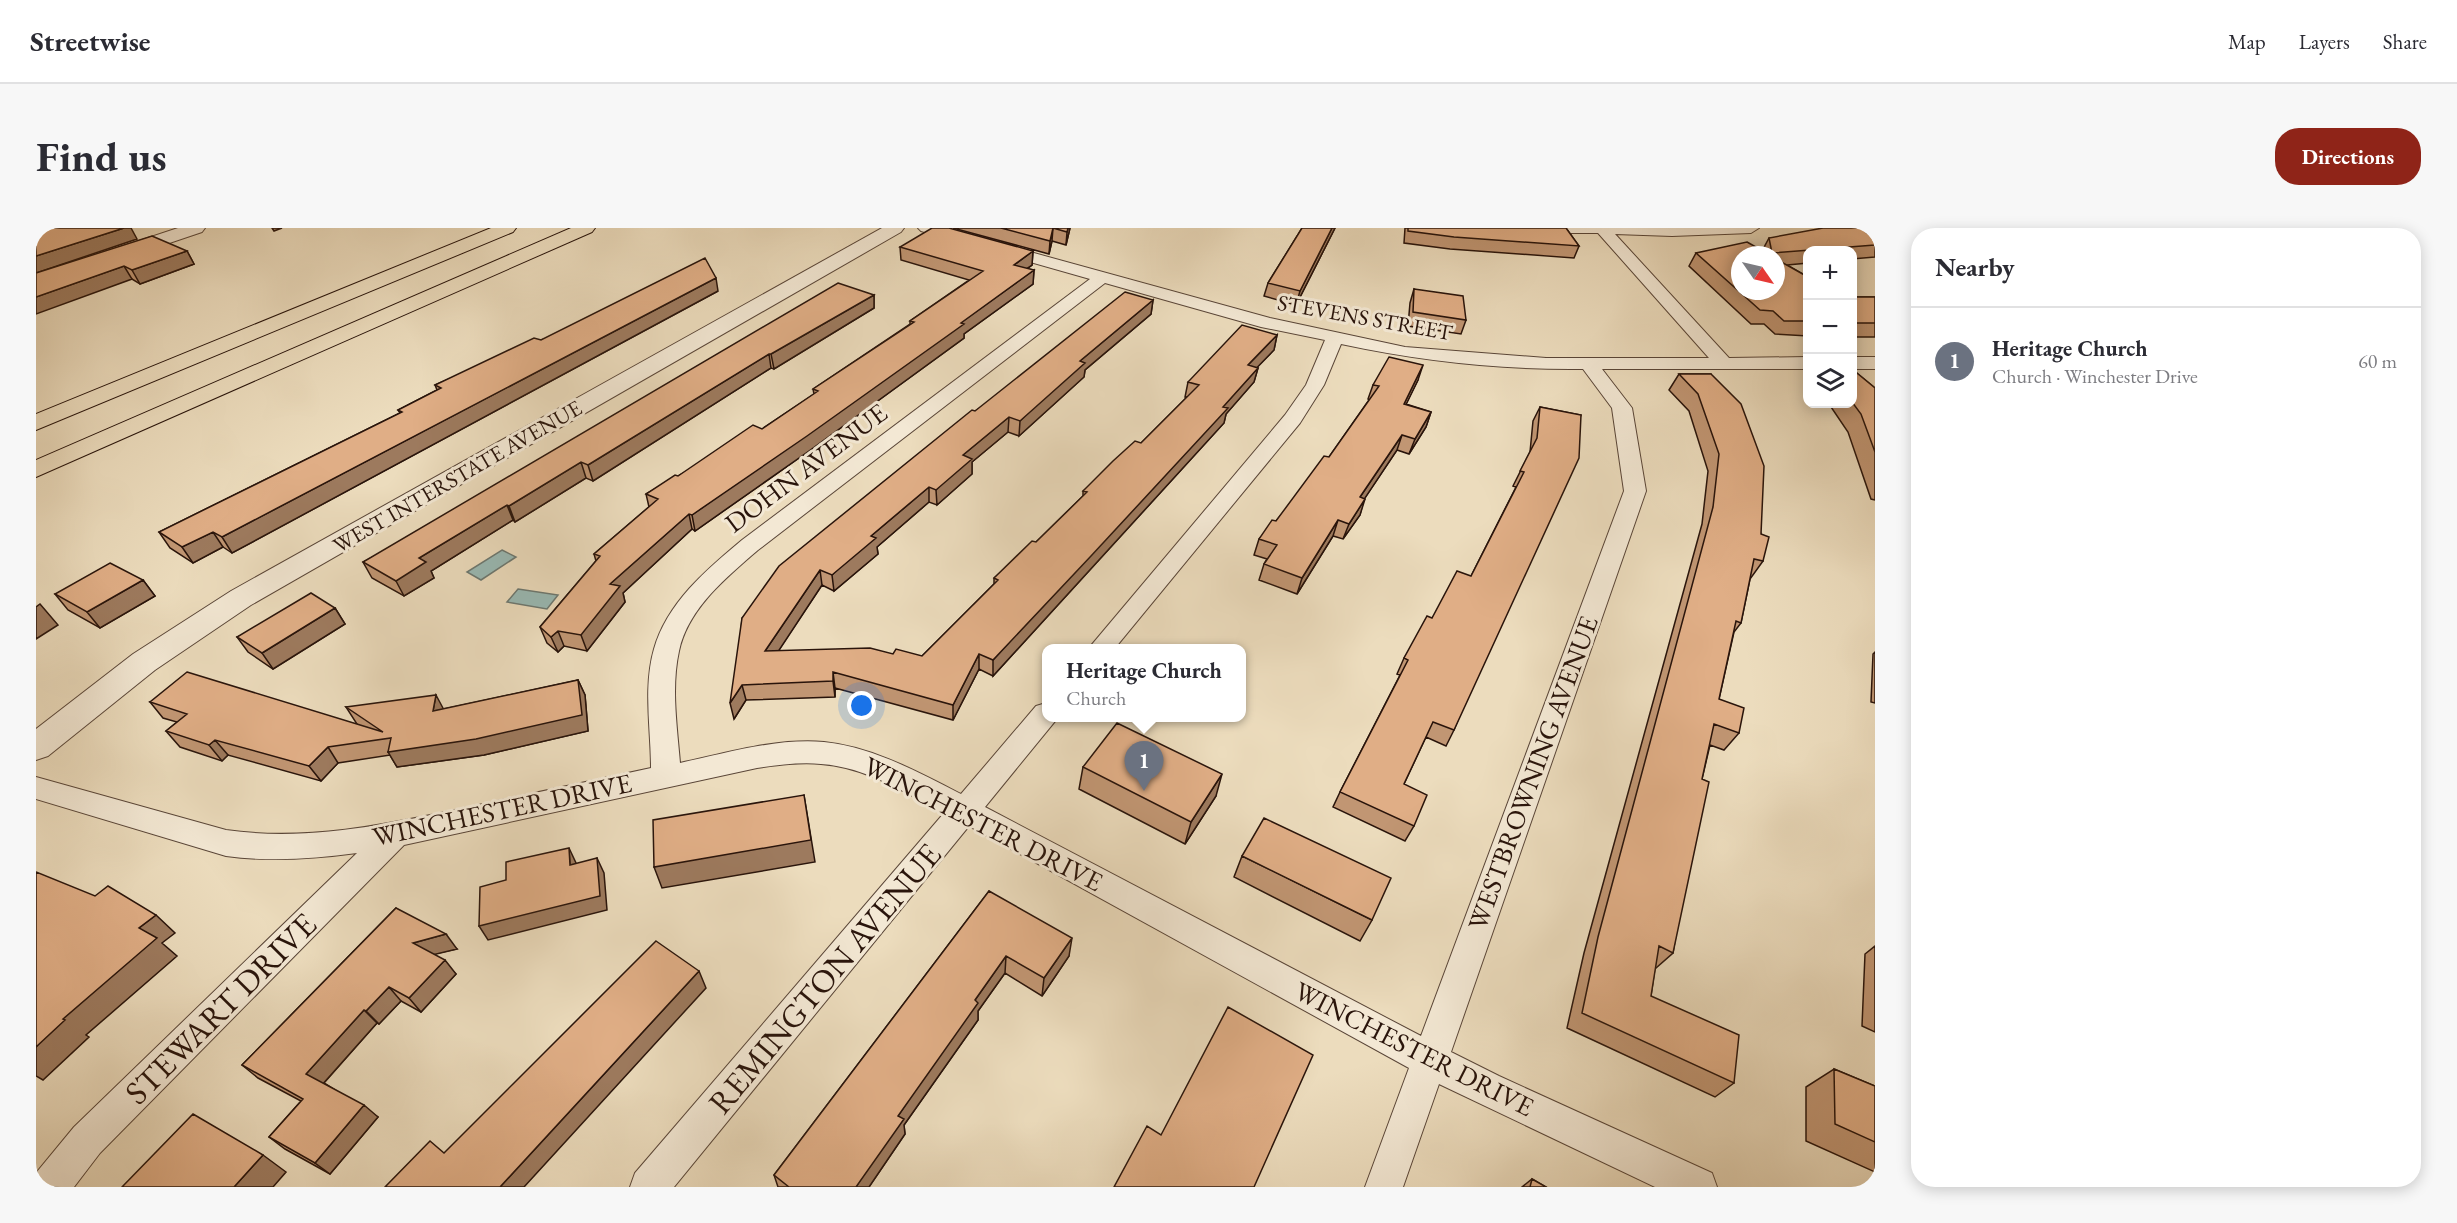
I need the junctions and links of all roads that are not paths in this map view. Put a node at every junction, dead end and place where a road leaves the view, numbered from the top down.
1 (192, 228) edge
2 (507, 228) edge
3 (586, 228) edge
4 (895, 228) edge
5 (926, 228) edge
6 (1562, 228) edge
7 (1751, 228) edge
8 (1601, 229) edge
9 (1103, 277) junction
10 (36, 282) edge
11 (1334, 339) junction
12 (1803, 363) edge
13 (1588, 364) junction
14 (1725, 364) junction
15 (36, 423) edge
16 (36, 469) edge
17 (1104, 644) edge
18 (1042, 719) edge
19 (36, 747) edge
20 (666, 775) junction
21 (36, 788) edge
22 (965, 810) junction
23 (395, 835) junction
24 (1430, 1060) junction
25 (50, 1187) edge
26 (649, 1187) edge
27 (1384, 1187) edge
28 (1698, 1187) edge

1 - 10 street
2 - 15 highway
3 - 16 highway
4 - 19 street, WEST INTERSTATE AVENUE
5 - 9 street, STEVENS STREET
6 - 8 street
7 - 8 street
8 - 14 street
9 - 11 street, STEVENS STREET
9 - 20 street, DOHN AVENUE
11 - 13 street, STEVENS STREET
11 - 17 street
12 - 14 street, STEVENS STREET
13 - 14 street, STEVENS STREET
13 - 24 street, WESTBROWNING AVENUE
18 - 22 street, REMINGTON AVENUE
20 - 22 street, WINCHESTER DRIVE
20 - 23 street, WINCHESTER DRIVE
21 - 23 street, WINCHESTER DRIVE
22 - 24 street, WINCHESTER DRIVE
22 - 26 street, REMINGTON AVENUE
23 - 25 street, STEWART DRIVE
24 - 27 street, WESTBROWNING AVENUE
24 - 28 street, WINCHESTER DRIVE

